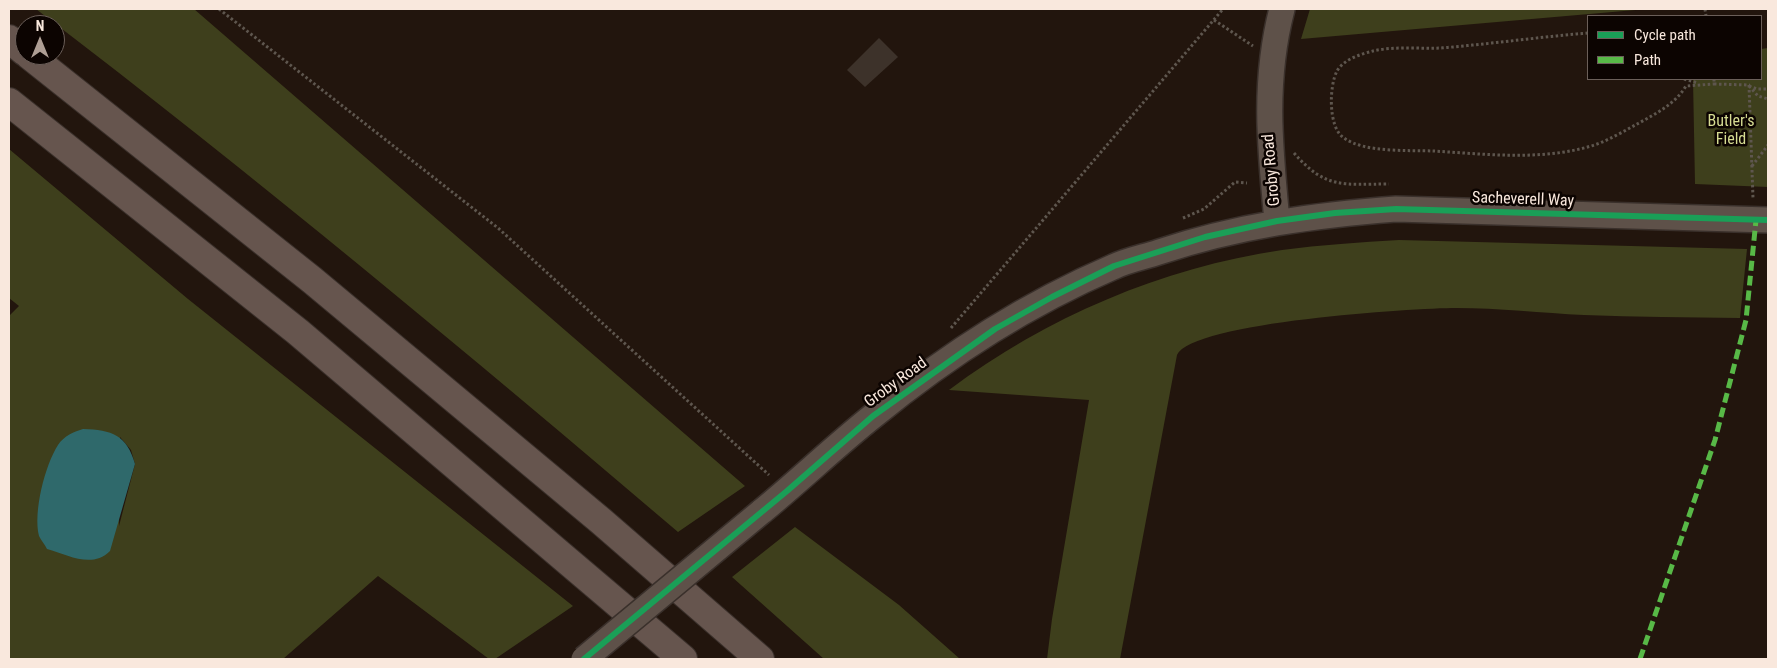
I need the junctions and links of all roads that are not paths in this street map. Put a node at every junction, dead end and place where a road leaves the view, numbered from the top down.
1 (1282, 9) edge
2 (42, 65) edge
3 (9, 102) edge
4 (1762, 220) edge
5 (1277, 222) junction
6 (584, 659) edge
7 (683, 659) edge
8 (760, 659) edge

1 - 5 street, Groby Road
2 - 8 highway
3 - 7 highway
4 - 5 street, Sacheverell Way
5 - 6 street, Groby Road, bridge

